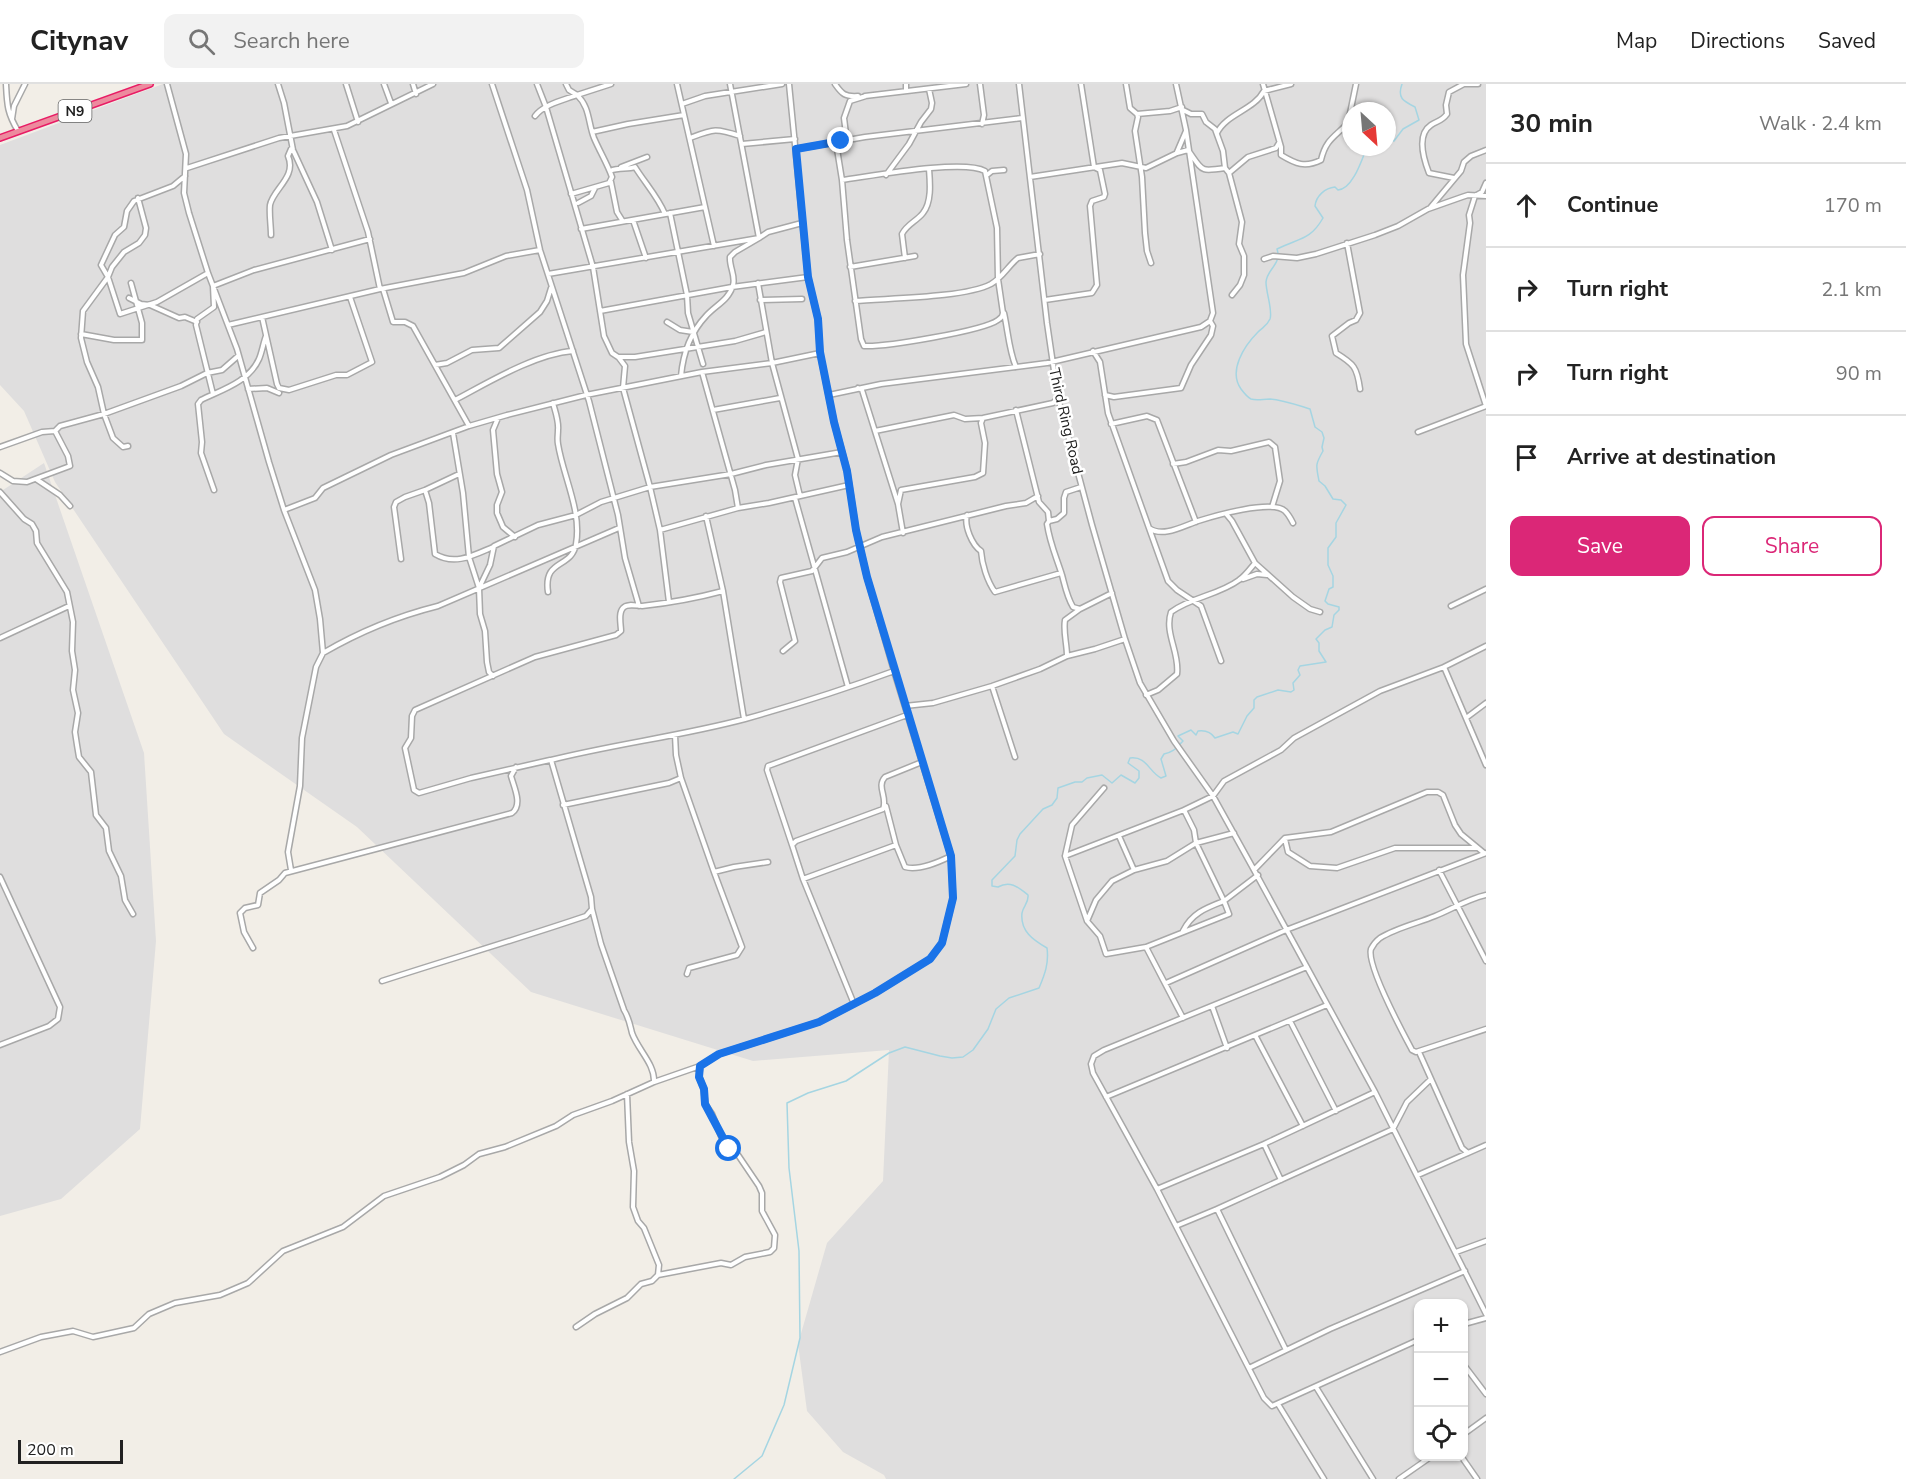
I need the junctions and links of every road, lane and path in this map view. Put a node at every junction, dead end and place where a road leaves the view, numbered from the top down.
1 (6, 84) edge
2 (25, 84) edge
3 (150, 84) edge
4 (167, 84) edge
5 (278, 84) edge
6 (346, 84) edge
7 (384, 84) edge
8 (413, 84) edge
9 (434, 84) edge
10 (501, 84) edge
11 (537, 84) edge
12 (566, 84) edge
13 (610, 84) edge
14 (677, 84) edge
15 (730, 84) edge
16 (782, 84) edge
17 (789, 84) edge
18 (834, 84) edge
19 (906, 84) edge
20 (966, 84) edge
21 (980, 84) edge
22 (1019, 84) edge
23 (1081, 84) edge
24 (1126, 84) edge
25 (1176, 84) edge
26 (1263, 84) edge
27 (1291, 84) edge
28 (1356, 84) edge
29 (1453, 84) edge
30 (1478, 84) edge
31 (493, 86) edge
32 (929, 89) junction
33 (1264, 91) junction
34 (732, 92) junction
35 (906, 92) junction
36 (1449, 92) junction
37 (416, 94) junction
38 (578, 95) junction
39 (866, 96) junction
40 (391, 103) junction
41 (682, 104) junction
42 (546, 107) junction
43 (1182, 109) junction
44 (1137, 114) junction
45 (684, 115) junction
46 (984, 115) junction
47 (535, 116) dead end
48 (1022, 118) junction
49 (12, 121) junction
50 (358, 122) junction
51 (989, 123) junction
52 (982, 124) junction
53 (1209, 124) junction
54 (1219, 126) junction
55 (334, 130) junction
56 (1186, 130) junction
57 (916, 131) junction
58 (1216, 131) junction
59 (18, 132) junction
60 (592, 132) junction
61 (292, 136) junction
62 (740, 136) junction
63 (0, 138) edge
64 (690, 138) junction
65 (795, 139) junction
66 (841, 141) junction
67 (830, 143) junction
68 (1280, 143) junction
69 (742, 144) junction
70 (796, 149) junction
71 (837, 149) junction
72 (1188, 150) junction
73 (1486, 150) edge
74 (1177, 153) junction
75 (647, 157) dead end
76 (894, 166) junction
77 (1141, 166) junction
78 (620, 167) junction
79 (1094, 167) junction
80 (187, 168) junction
81 (1225, 168) junction
82 (929, 169) junction
83 (1004, 170) dead end
84 (610, 171) junction
85 (897, 173) junction
86 (1229, 173) junction
87 (885, 175) junction
88 (987, 175) junction
89 (186, 176) junction
90 (1030, 177) junction
91 (1454, 178) junction
92 (842, 180) junction
93 (611, 181) junction
94 (1486, 183) edge
95 (596, 187) junction
96 (571, 194) junction
97 (1475, 196) junction
98 (1486, 196) edge
99 (138, 198) junction
100 (578, 202) dead end
101 (705, 207) junction
102 (1428, 210) junction
103 (668, 213) junction
104 (622, 220) dead end
105 (633, 220) junction
106 (802, 224) junction
107 (581, 229) junction
108 (271, 235) dead end
109 (759, 238) junction
110 (370, 239) junction
111 (1347, 243) junction
112 (714, 246) junction
113 (332, 250) junction
114 (540, 250) junction
115 (678, 252) junction
116 (1040, 254) junction
117 (915, 256) dead end
118 (646, 258) junction
119 (905, 258) junction
120 (1264, 259) dead end
121 (1151, 263) dead end
122 (593, 267) junction
123 (850, 267) junction
124 (208, 273) junction
125 (548, 274) junction
126 (108, 277) junction
127 (808, 277) junction
128 (998, 279) junction
129 (131, 283) dead end
130 (758, 283) junction
131 (551, 285) junction
132 (213, 286) junction
133 (732, 287) junction
134 (381, 289) junction
135 (687, 295) junction
136 (1232, 295) dead end
137 (350, 297) junction
138 (129, 298) dead end
139 (802, 299) dead end
140 (760, 300) junction
141 (1045, 300) junction
142 (855, 301) junction
143 (137, 302) junction
144 (150, 305) junction
145 (139, 308) junction
146 (600, 311) junction
147 (1004, 313) junction
148 (262, 317) junction
149 (1210, 321) junction
150 (196, 322) junction
151 (667, 322) dead end
152 (228, 325) junction
153 (766, 332) junction
154 (693, 333) junction
155 (81, 334) junction
156 (266, 336) junction
157 (699, 348) junction
158 (686, 349) junction
159 (573, 351) junction
160 (1094, 351) junction
161 (820, 352) junction
162 (239, 356) junction
163 (618, 357) junction
164 (628, 357) junction
165 (1053, 360) junction
166 (772, 363) junction
167 (703, 364) dead end
168 (435, 365) junction
169 (625, 366) junction
170 (1016, 367) junction
171 (702, 372) junction
172 (207, 373) junction
173 (244, 376) junction
174 (681, 376) junction
175 (623, 388) junction
176 (857, 388) junction
177 (248, 389) junction
178 (1360, 389) dead end
179 (279, 393) dead end
180 (213, 394) junction
181 (586, 395) junction
182 (829, 395) junction
183 (1105, 395) junction
184 (780, 398) junction
185 (1058, 398) junction
186 (456, 400) junction
187 (553, 403) junction
188 (1486, 406) edge
189 (713, 410) junction
190 (1016, 410) junction
191 (104, 414) junction
192 (498, 418) junction
193 (983, 418) junction
194 (1111, 424) junction
195 (469, 426) junction
196 (55, 431) junction
197 (875, 431) junction
198 (1418, 432) dead end
199 (453, 433) junction
200 (128, 446) dead end
201 (0, 447) edge
202 (842, 452) junction
203 (798, 459) junction
204 (1173, 464) junction
205 (0, 473) edge
206 (459, 474) junction
207 (731, 474) junction
208 (35, 479) junction
209 (849, 485) junction
210 (650, 487) junction
211 (1081, 487) junction
212 (214, 490) dead end
213 (425, 490) junction
214 (0, 492) edge
215 (1038, 496) junction
216 (798, 497) junction
217 (614, 498) junction
218 (898, 504) junction
219 (70, 506) dead end
220 (1272, 507) junction
221 (738, 508) junction
222 (284, 510) junction
223 (576, 515) junction
224 (967, 515) junction
225 (1227, 515) junction
226 (706, 516) junction
227 (1049, 521) junction
228 (1196, 522) junction
229 (1293, 523) dead end
230 (619, 528) junction
231 (660, 530) junction
232 (903, 532) junction
233 (1152, 533) junction
234 (515, 537) junction
235 (576, 545) junction
236 (494, 546) junction
237 (860, 546) junction
238 (469, 557) junction
239 (401, 559) dead end
240 (1255, 563) junction
241 (815, 567) junction
242 (1061, 573) junction
243 (1270, 577) junction
244 (1240, 579) junction
245 (479, 588) junction
246 (1486, 589) edge
247 (723, 591) junction
248 (548, 592) dead end
249 (1112, 593) junction
250 (1191, 601) junction
251 (669, 602) junction
252 (69, 606) junction
253 (639, 606) junction
254 (1452, 606) dead end
255 (1080, 609) junction
256 (1320, 612) dead end
257 (0, 638) edge
258 (1125, 639) junction
259 (1486, 646) edge
260 (783, 651) dead end
261 (323, 654) junction
262 (1067, 656) junction
263 (1221, 661) dead end
264 (1444, 667) junction
265 (894, 671) junction
266 (493, 676) junction
267 (992, 686) junction
268 (848, 687) junction
269 (1146, 695) junction
270 (1486, 703) edge
271 (905, 706) junction
272 (908, 715) junction
273 (1466, 718) junction
274 (744, 719) junction
275 (675, 735) junction
276 (1015, 757) dead end
277 (551, 760) junction
278 (922, 762) junction
279 (1486, 765) edge
280 (517, 766) junction
281 (681, 778) junction
282 (1104, 788) dead end
283 (1213, 796) junction
284 (885, 804) junction
285 (562, 805) junction
286 (1184, 810) junction
287 (1234, 833) junction
288 (1119, 836) junction
289 (1285, 838) junction
290 (1196, 843) junction
291 (792, 845) junction
292 (896, 845) junction
293 (1476, 848) junction
294 (1485, 853) edge
295 (951, 856) junction
296 (1065, 856) junction
297 (768, 862) dead end
298 (291, 870) junction
299 (1134, 870) junction
300 (1254, 870) junction
301 (1439, 870) junction
302 (714, 872) junction
303 (1258, 875) junction
304 (0, 877) edge
305 (803, 879) junction
306 (1486, 895) edge
307 (1224, 901) junction
308 (1457, 907) junction
309 (592, 909) junction
310 (133, 914) dead end
311 (1087, 921) junction
312 (1286, 930) junction
313 (1184, 931) junction
314 (1146, 947) junction
315 (253, 948) dead end
316 (1486, 961) edge
317 (1307, 967) junction
318 (687, 974) dead end
319 (382, 981) dead end
320 (1166, 983) junction
321 (854, 1005) junction
322 (1327, 1005) junction
323 (1212, 1006) junction
324 (1183, 1018) junction
325 (1290, 1021) junction
326 (1486, 1029) edge
327 (1255, 1035) junction
328 (0, 1045) edge
329 (1227, 1048) junction
330 (1419, 1052) junction
331 (700, 1066) junction
332 (1431, 1079) junction
333 (654, 1082) junction
334 (1375, 1092) junction
335 (627, 1093) junction
336 (1106, 1097) junction
337 (1336, 1111) junction
338 (1303, 1126) junction
339 (1394, 1129) junction
340 (1264, 1144) junction
341 (1486, 1145) edge
342 (1468, 1153) junction
343 (1418, 1175) junction
344 (1281, 1180) junction
345 (1157, 1189) junction
346 (1217, 1209) junction
347 (1176, 1226) junction
348 (1486, 1240) edge
349 (1456, 1252) junction
350 (1465, 1271) junction
351 (658, 1275) junction
352 (1486, 1316) edge
353 (1468, 1323) edge
354 (576, 1327) dead end
355 (1414, 1342) edge
356 (1286, 1350) junction
357 (0, 1352) edge
358 (1249, 1368) junction
359 (1468, 1370) edge
360 (1316, 1387) junction
361 (1486, 1394) edge
362 (1278, 1404) junction
363 (1486, 1418) edge
364 (1468, 1431) edge
365 (1425, 1461) edge
366 (1464, 1461) edge
367 (1324, 1479) edge
368 (1373, 1479) edge
369 (1399, 1479) edge
370 (1477, 1479) edge

1 - 49 street
2 - 49 street
3 - 59 highway, N9
4 - 80 street
5 - 61 street
6 - 50 street
7 - 40 street
8 - 37 street
9 - 37 street
10 - 31 street
11 - 42 street
12 - 38 street
13 - 38 street
14 - 41 street
15 - 34 street
16 - 34 street
17 - 65 street
18 - 39 street
19 - 35 street
20 - 32 street
21 - 46 street
22 - 48 street, Third Ring Road
23 - 79 street
24 - 44 street
25 - 43 street
26 - 33 street
27 - 33 street
28 - 68 street
29 - 36 street
30 - 36 street
31 - 114 street
32 - 35 street
32 - 57 street
33 - 54 street
33 - 68 street
34 - 41 street
34 - 62 street
35 - 39 street
36 - 91 street
37 - 40 street
38 - 42 street
38 - 60 street
39 - 66 street
40 - 50 street
41 - 45 street
42 - 47 street
42 - 96 street
43 - 44 street
43 - 53 street
43 - 56 street
44 - 77 street
45 - 60 street
45 - 64 street
46 - 51 street
46 - 52 street
48 - 51 street
48 - 90 street, Third Ring Road
49 - 59 street
50 - 55 street
51 - 52 street
52 - 57 street
53 - 54 street
53 - 58 street
54 - 58 street
55 - 61 street
55 - 110 street
56 - 72 street
56 - 74 street
57 - 66 street
57 - 76 street
58 - 81 street
59 - 63 highway, N9
60 - 84 street
61 - 80 street
61 - 108 street
61 - 113 street
62 - 64 street
62 - 69 street
64 - 101 street
65 - 69 street
65 - 70 street
66 - 67 street
66 - 71 street
67 - 70 street
67 - 71 street
68 - 86 street
69 - 109 street
70 - 106 street
71 - 92 street
72 - 74 street
72 - 81 street
72 - 149 street
73 - 91 street
74 - 77 street
75 - 78 street
76 - 85 street
76 - 87 street
77 - 79 street
77 - 121 street
78 - 84 street
78 - 103 street
79 - 90 street
79 - 141 street
80 - 89 street
81 - 86 street
82 - 85 street
82 - 88 street
82 - 119 street
83 - 88 street
84 - 93 street
85 - 87 street
86 - 136 street
87 - 92 street
88 - 128 street
89 - 99 street
89 - 124 street
90 - 116 street, Third Ring Road
91 - 102 street
92 - 123 street
93 - 95 street
93 - 104 street
94 - 97 street
95 - 96 street
95 - 100 street
96 - 107 street
97 - 98 street
97 - 102 street
97 - 188 street
99 - 126 street
99 - 126 street
101 - 103 street
101 - 112 street
102 - 111 street
103 - 105 street
103 - 115 street
105 - 107 street
105 - 118 street
106 - 109 street
106 - 127 street
107 - 122 street
109 - 112 street
109 - 133 street
110 - 113 street
110 - 134 street
111 - 120 street
111 - 178 street
112 - 115 street
113 - 132 street
114 - 125 street
114 - 134 street
115 - 118 street
115 - 135 street
116 - 128 street
116 - 141 street, Third Ring Road
117 - 119 street
118 - 122 street
119 - 123 street
122 - 125 street
122 - 146 street
123 - 142 street
124 - 132 street
124 - 144 street
125 - 131 street
126 - 145 street
126 - 155 street
127 - 130 street
127 - 161 street
128 - 142 street
128 - 147 street
129 - 143 street
130 - 133 street
130 - 140 street
131 - 159 street
131 - 168 street
132 - 150 street
132 - 152 street
133 - 135 street
133 - 154 street
134 - 137 street
134 - 168 street
135 - 146 street
135 - 154 street
137 - 148 street
137 - 156 street
138 - 143 street
139 - 140 street
140 - 153 street
141 - 165 street, Third Ring Road
142 - 147 street
143 - 144 street
143 - 145 street
144 - 145 street
144 - 150 street
145 - 155 street
146 - 163 street
147 - 170 street
148 - 152 street
148 - 156 street
149 - 160 street
149 - 183 street
150 - 172 street
151 - 154 street
152 - 162 street
153 - 157 street
153 - 166 street
154 - 157 street
154 - 158 street
155 - 191 street
156 - 173 street
157 - 158 street
157 - 167 street
158 - 164 street
158 - 174 street
159 - 181 street
159 - 186 street
160 - 165 street
160 - 183 street
161 - 166 street
161 - 182 street
162 - 172 street
162 - 173 street
163 - 164 street
163 - 169 street
164 - 169 street
165 - 170 street
165 - 185 street, Third Ring Road
166 - 171 street
166 - 184 street
168 - 186 street
169 - 175 street
170 - 176 street
171 - 174 street
171 - 189 street
172 - 180 street
172 - 191 street
173 - 177 street
173 - 180 street
174 - 175 street
175 - 181 street
175 - 210 street
176 - 182 street
176 - 197 street
177 - 179 street
177 - 222 street
180 - 212 street
181 - 187 street
181 - 217 street
182 - 202 street
183 - 194 street
184 - 189 street
184 - 203 street
185 - 190 street
185 - 211 street, Third Ring Road
186 - 195 street
187 - 192 street
187 - 223 street
188 - 198 street
189 - 207 street
190 - 193 street
190 - 215 street
191 - 196 street
191 - 200 street
192 - 195 street
192 - 234 street
193 - 197 street
193 - 218 street
194 - 204 street
194 - 233 street
195 - 199 street
196 - 201 street
196 - 208 street
197 - 218 street
199 - 206 street
199 - 222 street
202 - 203 street
202 - 209 street
203 - 207 street
203 - 216 street
204 - 220 street
204 - 228 street
205 - 208 street
206 - 213 street
206 - 238 street
207 - 210 street
207 - 221 street
208 - 219 street
209 - 216 street
209 - 237 street
210 - 217 street
210 - 231 street
211 - 227 street
211 - 249 street, Third Ring Road
213 - 238 street
213 - 239 street
214 - 252 street
215 - 224 street
215 - 227 street
216 - 221 street
216 - 241 street
217 - 223 street
217 - 230 street
218 - 232 street
220 - 225 street
220 - 229 street
221 - 226 street
222 - 261 street
223 - 234 street
223 - 235 street
224 - 232 street
224 - 242 street
225 - 228 street
225 - 240 street
226 - 231 street
226 - 247 street
227 - 242 street
228 - 233 street
230 - 235 street
230 - 253 street
231 - 251 street
232 - 237 street
233 - 250 street
234 - 236 street
235 - 245 street
235 - 248 street
236 - 238 street
236 - 245 street
237 - 241 street
237 - 265 street
238 - 245 street
240 - 243 street
240 - 244 street
241 - 260 street
241 - 268 street
242 - 255 street
243 - 244 street
243 - 256 street
244 - 250 street
245 - 261 street
245 - 266 street
246 - 254 street
247 - 251 street
247 - 274 street
249 - 255 street
249 - 258 street, Third Ring Road
250 - 263 street
250 - 269 street
251 - 253 street
252 - 257 street
252 - 310 street
253 - 266 street
255 - 262 street
258 - 262 street
258 - 269 street, Third Ring Road
259 - 264 street
261 - 298 street
262 - 267 street
264 - 273 street
264 - 283 street
265 - 268 street
265 - 271 street
266 - 280 street
267 - 271 street
267 - 276 street
268 - 274 street
269 - 283 street, Third Ring Road
270 - 273 street
271 - 272 street
272 - 278 street
272 - 291 street
273 - 279 street
274 - 275 street
275 - 277 street
275 - 281 street
277 - 280 street
277 - 285 street
278 - 284 street
278 - 295 street
280 - 298 street
281 - 285 street
281 - 302 street
282 - 296 street
283 - 286 street
283 - 287 street, Third Ring Road
284 - 291 street
284 - 292 street
285 - 309 street
286 - 288 street
286 - 290 street
287 - 290 street
287 - 300 street, Third Ring Road
288 - 296 street
288 - 299 street
289 - 293 street
289 - 293 street
289 - 300 street
290 - 299 street
290 - 307 street
291 - 305 street
292 - 295 street
292 - 305 street
293 - 294 street
294 - 301 street
295 - 321 street
296 - 311 street
297 - 302 street
298 - 315 street
299 - 311 street
300 - 303 street, Third Ring Road
301 - 308 street
301 - 312 street
302 - 318 street
303 - 307 street
303 - 312 street, Third Ring Road
304 - 328 street
305 - 321 street
306 - 308 street
307 - 313 street
307 - 313 street
308 - 316 street
308 - 330 street
309 - 319 street
309 - 333 street
311 - 314 street
312 - 317 street, Third Ring Road
312 - 320 street
313 - 314 street
314 - 320 street
317 - 322 street, Third Ring Road
317 - 323 street
320 - 324 street
321 - 331 street
322 - 325 street
322 - 334 street, Third Ring Road
323 - 324 street
323 - 329 street
324 - 336 street
325 - 327 street
325 - 337 street
326 - 330 street
327 - 329 street
327 - 338 street
329 - 336 street
330 - 332 street
331 - 333 street
331 - 351 street
332 - 339 street
332 - 342 street
333 - 335 street
334 - 337 street
334 - 339 street, Third Ring Road
335 - 351 street
335 - 357 street
336 - 345 street
337 - 338 street
338 - 340 street
339 - 343 street, Third Ring Road
339 - 344 street
340 - 344 street
340 - 345 street
341 - 342 street
342 - 343 street
343 - 349 street, Third Ring Road
344 - 346 street
345 - 347 street
346 - 347 street
346 - 356 street
347 - 358 street
348 - 349 street
349 - 350 street, Third Ring Road
350 - 352 street, Third Ring Road
350 - 356 street
351 - 354 street
352 - 353 street
355 - 360 street
356 - 358 street
358 - 362 street
359 - 361 street
360 - 362 street
360 - 368 street
362 - 367 street
363 - 364 street
365 - 369 street
366 - 370 street

